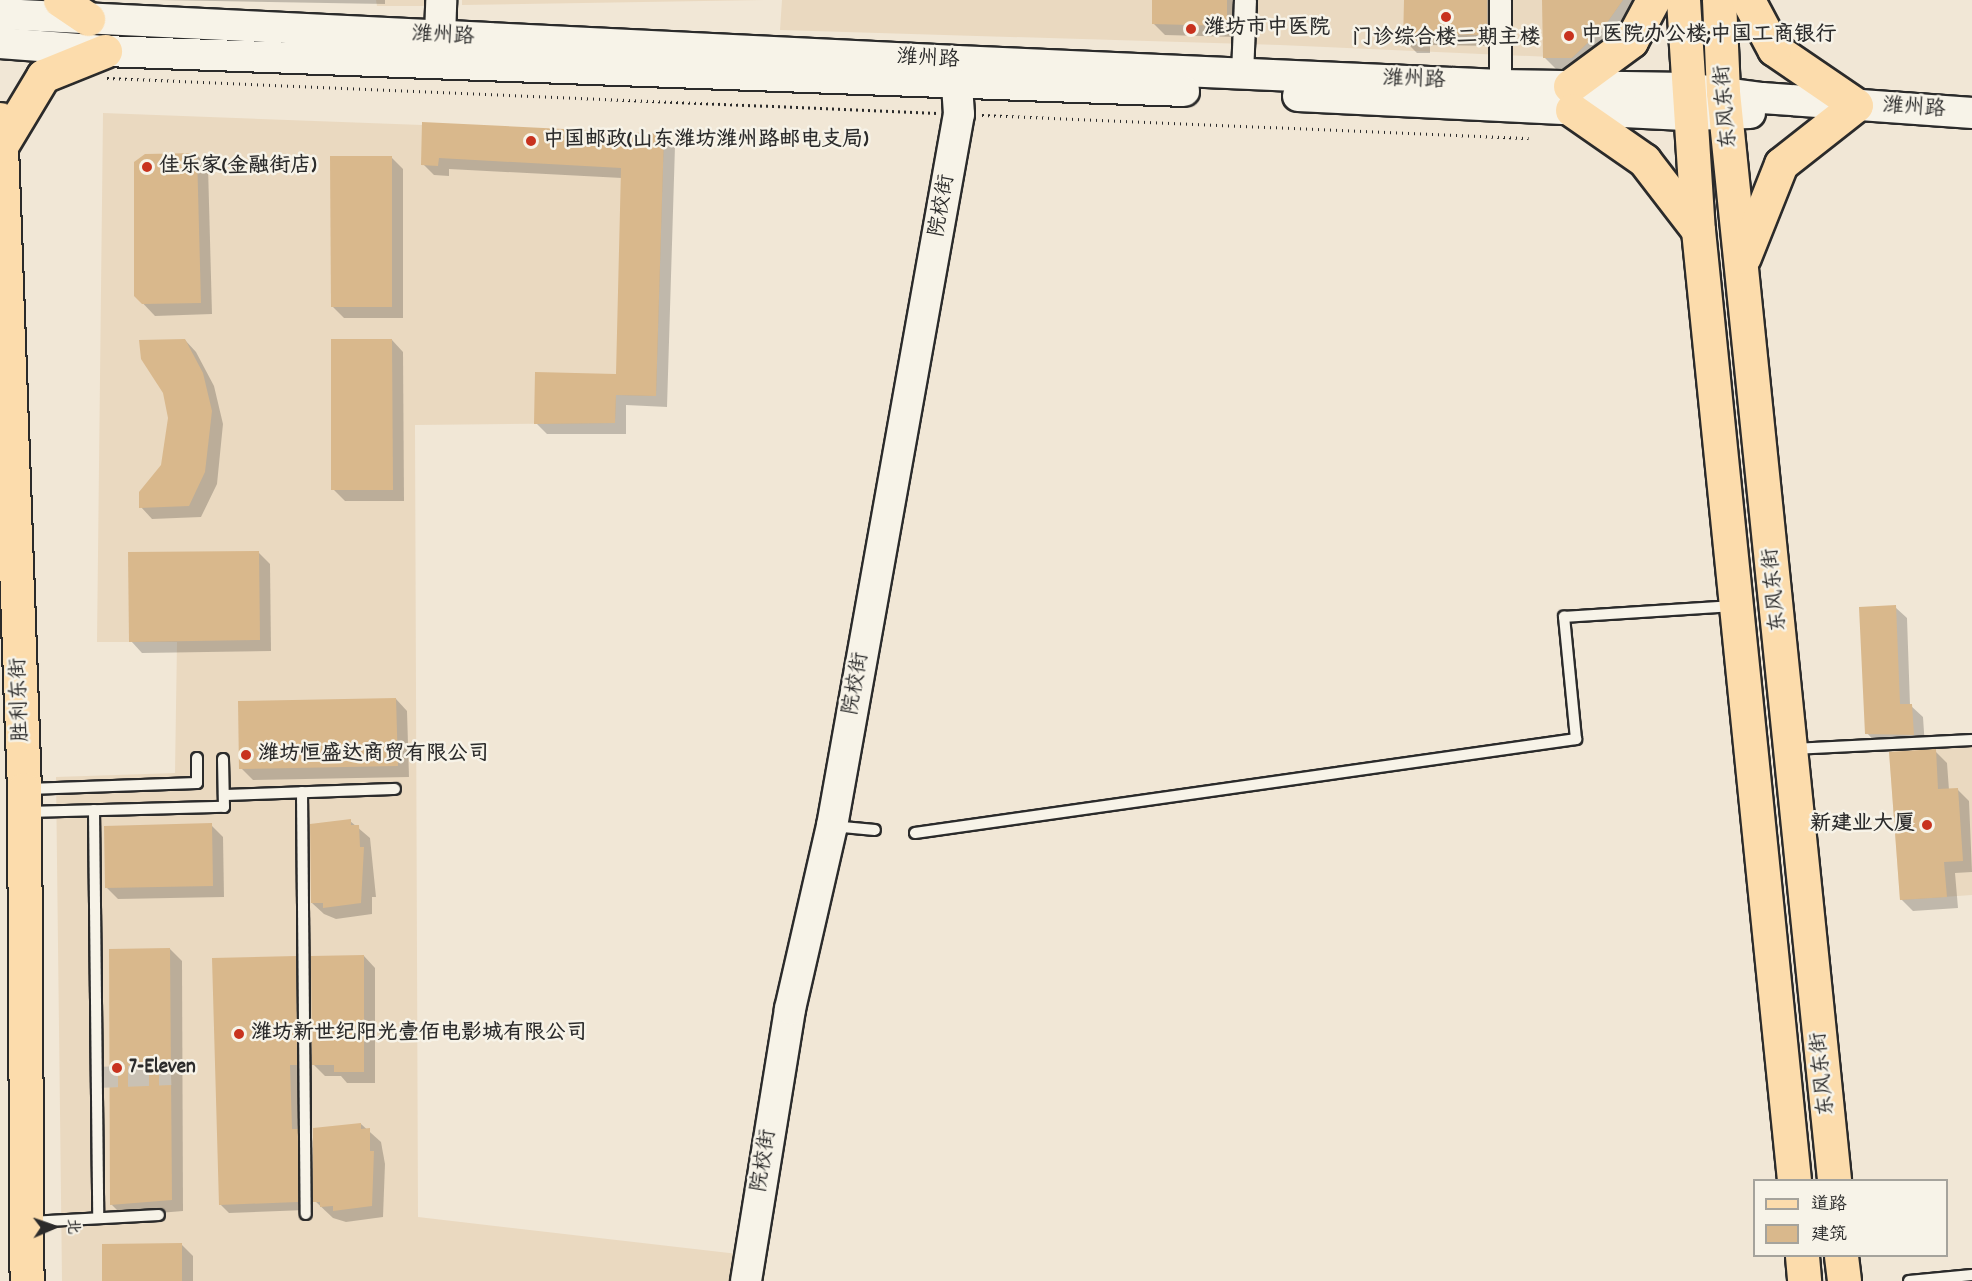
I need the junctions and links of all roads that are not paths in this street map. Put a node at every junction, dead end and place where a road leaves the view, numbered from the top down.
1 (60, 0) edge
2 (441, 0) edge
3 (1245, 0) edge
4 (1500, 0) edge
5 (1653, 0) edge
6 (1683, 0) edge
7 (1719, 0) edge
8 (1748, 0) edge
9 (0, 14) edge
10 (88, 19) junction
11 (440, 38) junction
12 (0, 43) edge
13 (105, 64) junction
14 (1242, 74) junction
15 (1500, 84) junction
16 (1571, 98) junction
17 (958, 100) junction
18 (1688, 102) junction
19 (1725, 102) junction
20 (1856, 105) junction
21 (1972, 112) edge
22 (0, 133) edge
23 (1698, 230) junction
24 (1742, 262) junction
25 (1736, 606) junction
26 (1972, 740) edge
27 (1792, 749) junction
28 (197, 758) dead end
29 (223, 759) dead end
30 (395, 789) dead end
31 (302, 792) junction
32 (224, 795) junction
33 (24, 801) junction
34 (94, 810) junction
35 (832, 826) junction
36 (875, 830) dead end
37 (915, 833) dead end
38 (1794, 1179) edge
39 (1834, 1179) edge
40 (306, 1214) dead end
41 (159, 1215) dead end
42 (98, 1218) junction
43 (26, 1222) junction
44 (1802, 1257) edge
45 (1841, 1257) edge
46 (1972, 1275) edge
47 (27, 1281) edge
48 (746, 1281) edge
49 (1804, 1281) edge
50 (1844, 1281) edge
51 (1909, 1281) edge

1 - 10 main road
2 - 11 main road
3 - 14 street
4 - 15 street
5 - 16 main road
6 - 18 main road, 东风东街
7 - 19 main road, 东风东街
8 - 20 main road
9 - 10 main road, 潍州路
10 - 11 main road, 潍州路
11 - 14 main road, 潍州路
12 - 13 main road, 潍州路
13 - 17 main road, 潍州路
13 - 22 main road
14 - 15 main road, 潍州路
15 - 16 main road, 潍州路
16 - 17 main road, 潍州路
16 - 18 main road, 潍州路
16 - 23 main road
17 - 35 main road, 院校街
18 - 19 main road, 潍州路
18 - 23 main road, 东风东街
19 - 20 main road, 潍州路
19 - 24 main road, 东风东街
20 - 21 main road, 潍州路
20 - 24 main road
22 - 33 main road, 胜利东街
23 - 25 main road, 东风东街
24 - 27 main road, 东风东街
25 - 37 lane
25 - 38 main road, 东风东街
26 - 27 lane
27 - 39 main road, 东风东街
28 - 33 lane
29 - 32 lane
30 - 31 lane
31 - 32 lane
31 - 40 lane
32 - 34 lane
33 - 34 lane
33 - 43 main road, 胜利东街
34 - 42 lane
35 - 36 lane
35 - 48 main road, 院校街
41 - 42 lane
42 - 43 lane
43 - 47 main road, 胜利东街
44 - 49 main road
45 - 50 main road
46 - 51 lane

